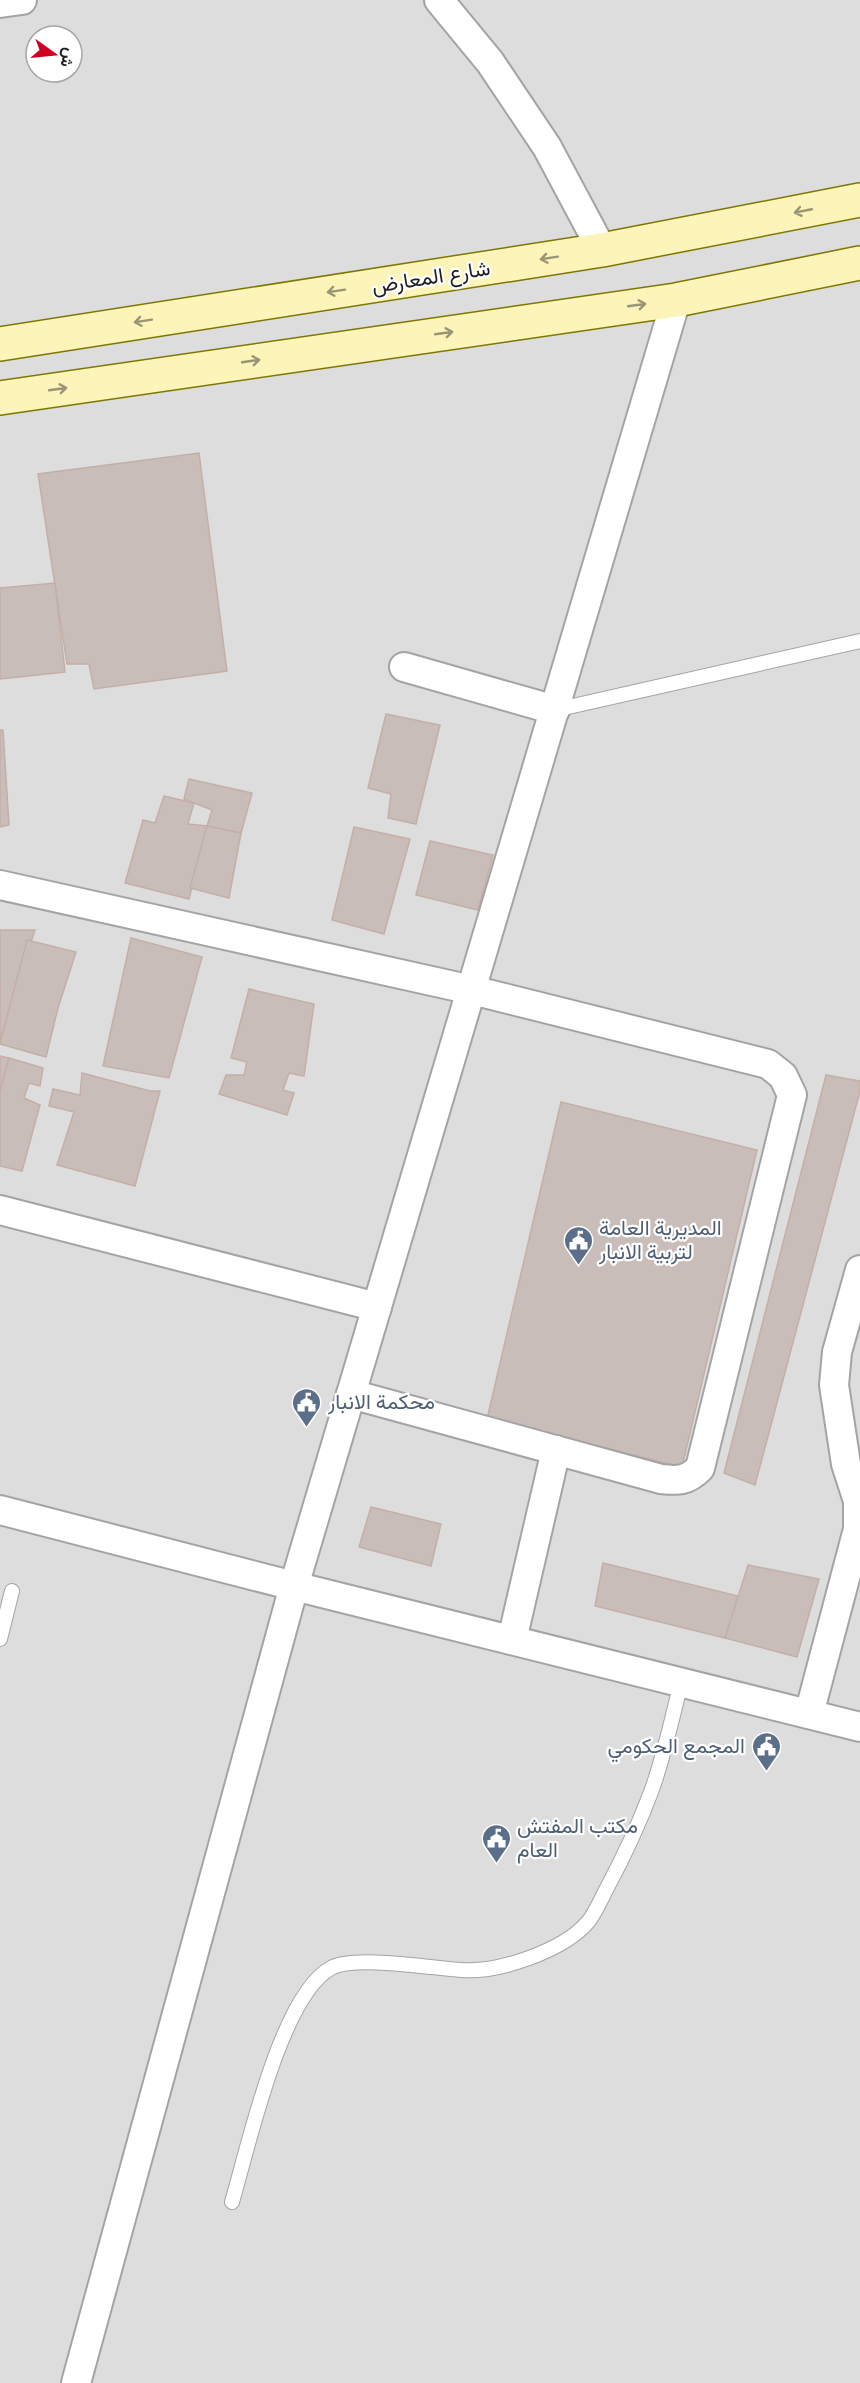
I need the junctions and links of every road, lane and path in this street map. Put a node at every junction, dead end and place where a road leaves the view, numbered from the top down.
1 (22, 0) edge
2 (439, 0) edge
3 (0, 3) edge
4 (860, 200) edge
5 (602, 250) junction
6 (860, 263) edge
7 (675, 300) junction
8 (0, 344) edge
9 (0, 398) edge
10 (860, 641) edge
11 (404, 667) dead end
12 (555, 710) junction
13 (0, 885) edge
14 (472, 990) junction
15 (0, 1209) edge
16 (860, 1270) edge
17 (377, 1307) junction
18 (351, 1394) junction
19 (556, 1450) junction
20 (0, 1510) edge
21 (294, 1586) junction
22 (12, 1591) dead end
23 (0, 1639) edge
24 (512, 1640) junction
25 (681, 1683) junction
26 (809, 1714) junction
27 (860, 1727) edge
28 (232, 2202) dead end
29 (76, 2383) edge

1 - 3 street
2 - 5 street
4 -> 5 street, شارع المعارض
5 -> 8 street, شارع المعارض
6 - 7 street
9 -> 7 street
7 - 12 street
10 - 12 lane
11 - 12 street
12 - 14 street
13 - 14 street
14 - 17 street
14 - 19 street
15 - 17 street
16 - 26 street
17 - 18 street
18 - 19 street
18 - 21 street
19 - 24 street
20 - 21 street
21 - 24 street
21 - 29 street
22 - 23 lane
24 - 25 street
25 - 26 street
25 - 28 lane
26 - 27 street

